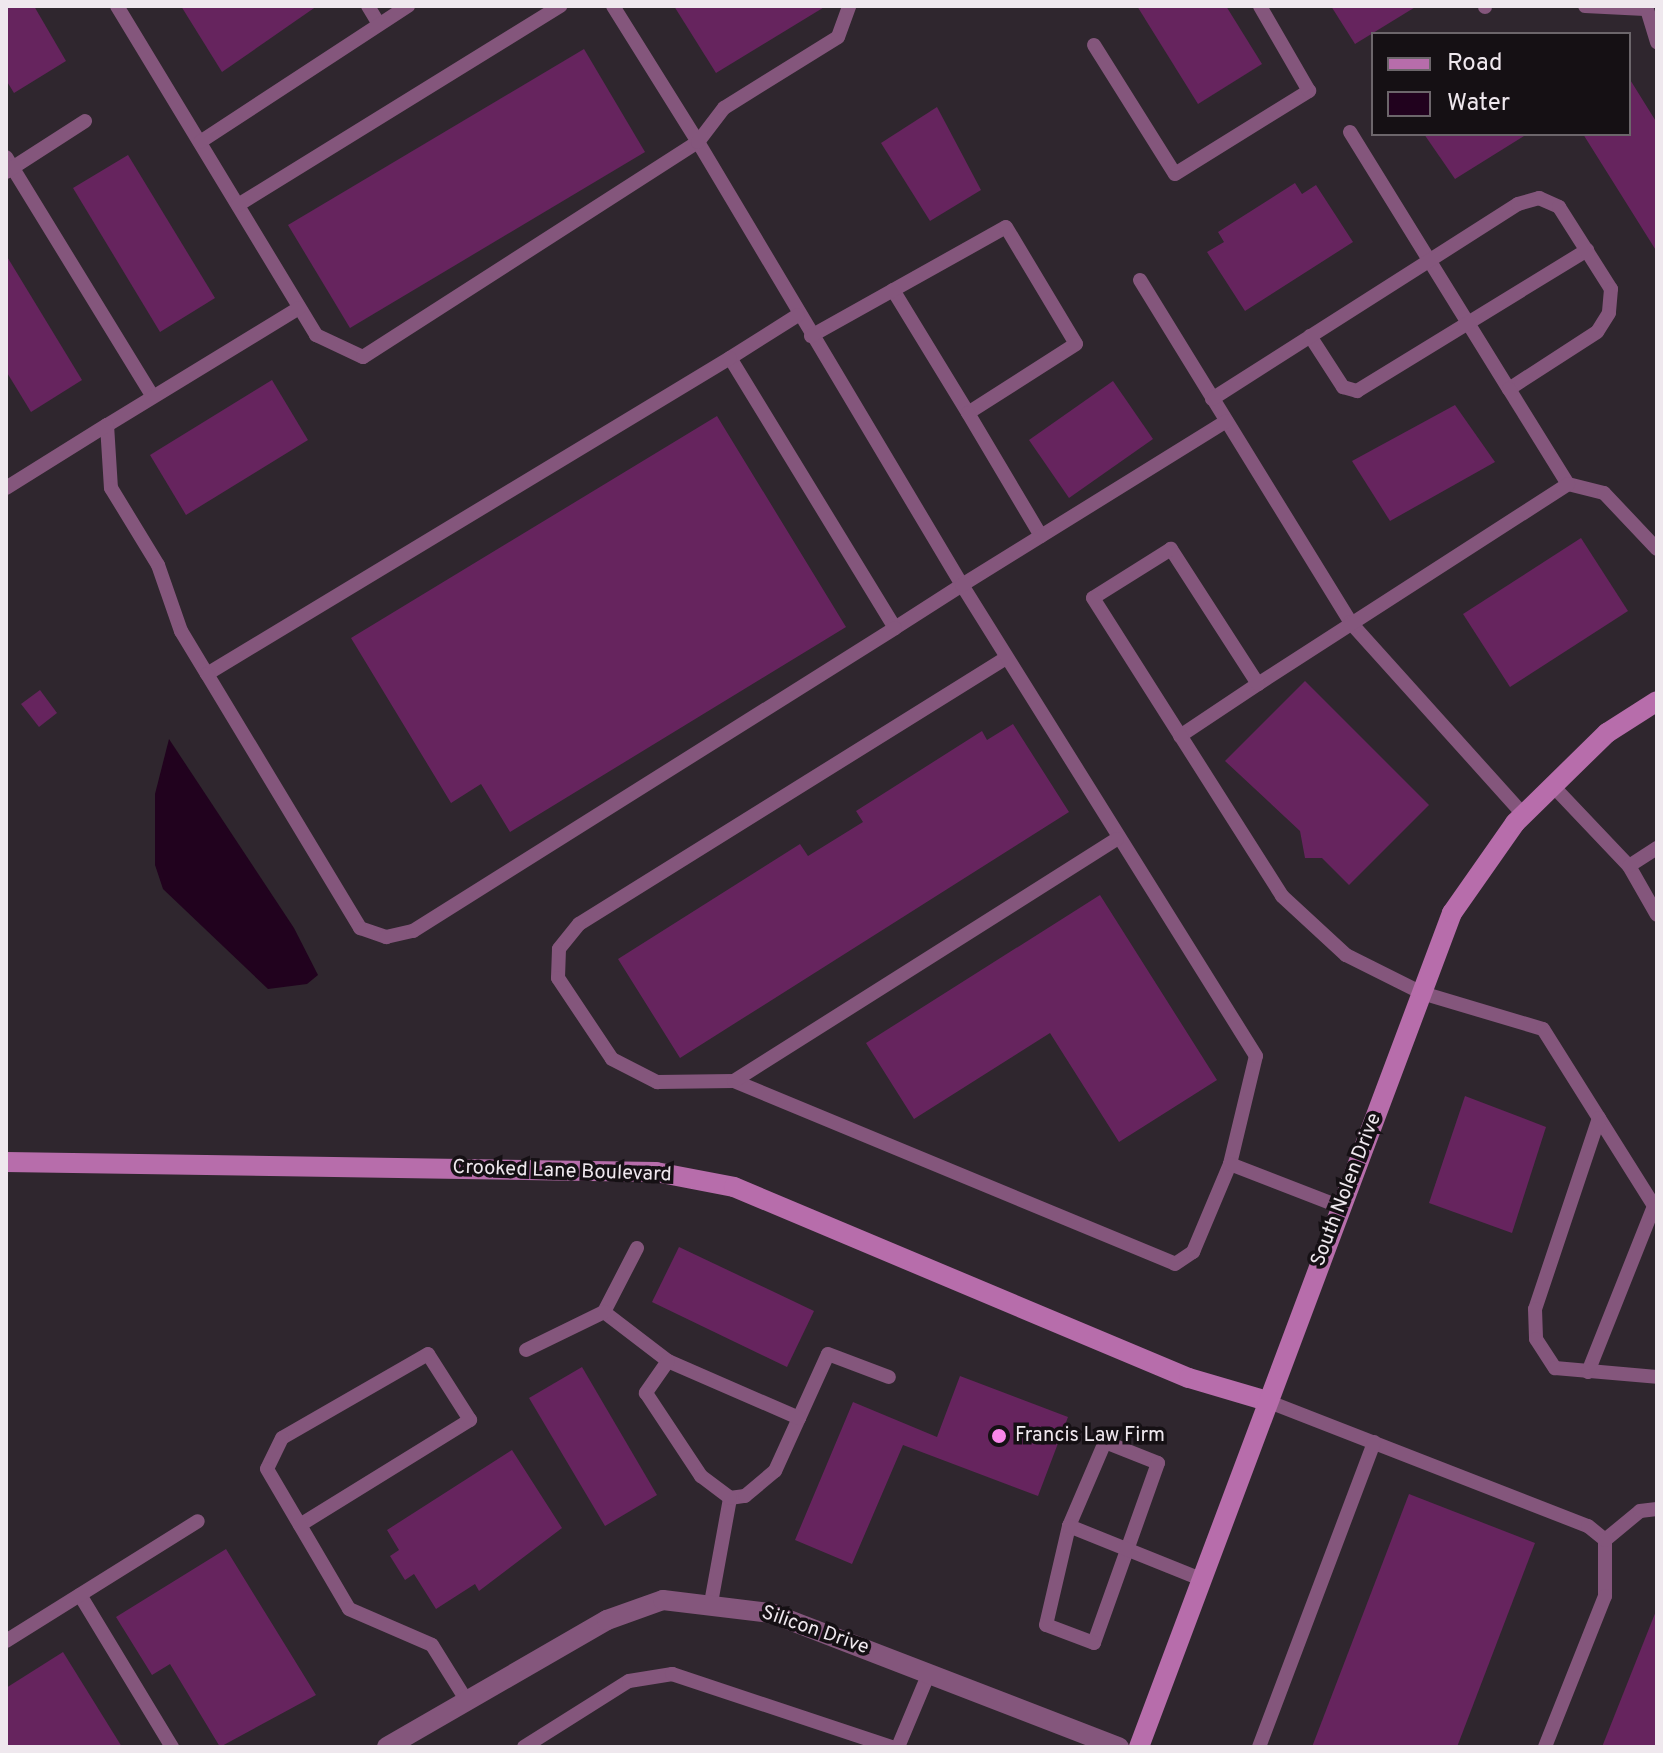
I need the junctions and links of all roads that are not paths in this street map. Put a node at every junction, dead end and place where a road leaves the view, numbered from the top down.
1 (117, 6) edge
2 (368, 6) edge
3 (408, 6) edge
4 (560, 6) edge
5 (613, 6) edge
6 (849, 6) edge
7 (1260, 6) edge
8 (1585, 6) edge
9 (1646, 8) edge
10 (379, 24) junction
11 (1657, 42) edge
12 (1094, 45) dead end
13 (85, 121) dead end
14 (1350, 132) dead end
15 (200, 142) junction
16 (698, 142) junction
17 (8, 166) edge
18 (238, 205) junction
19 (1587, 250) junction
20 (1428, 260) junction
21 (1140, 280) dead end
22 (893, 290) junction
23 (299, 308) junction
24 (798, 315) junction
25 (1469, 325) junction
26 (811, 336) junction
27 (1310, 336) junction
28 (730, 358) junction
29 (1509, 389) junction
30 (153, 397) junction
31 (1212, 399) junction
32 (968, 413) junction
33 (1226, 421) junction
34 (107, 425) junction
35 (1568, 484) junction
36 (6, 488) edge
37 (1041, 536) junction
38 (1657, 549) edge
39 (962, 585) junction
40 (1350, 622) junction
41 (895, 628) junction
42 (1006, 658) junction
43 (207, 674) junction
44 (1258, 684) junction
45 (1657, 701) edge
46 (1180, 736) junction
47 (1553, 786) junction
48 (1524, 815) junction
49 (1117, 839) junction
50 (1657, 848) edge
51 (1629, 866) junction
52 (1657, 915) edge
53 (1422, 993) junction
54 (734, 1081) junction
55 (1599, 1118) junction
56 (6, 1162) edge
57 (1230, 1164) junction
58 (1341, 1207) junction
59 (1656, 1209) edge
60 (637, 1248) dead end
61 (604, 1312) junction
62 (526, 1350) dead end
63 (668, 1361) junction
64 (1588, 1372) junction
65 (889, 1377) dead end
66 (1657, 1377) edge
67 (1267, 1401) junction
68 (799, 1418) junction
69 (1374, 1442) junction
70 (730, 1498) junction
71 (1657, 1509) edge
72 (198, 1521) dead end
73 (300, 1525) junction
74 (1069, 1526) junction
75 (1605, 1540) junction
76 (1127, 1549) junction
77 (1201, 1579) junction
78 (80, 1595) junction
79 (711, 1603) junction
80 (6, 1641) edge
81 (929, 1673) junction
82 (465, 1698) junction
83 (172, 1747) edge
84 (387, 1747) edge
85 (524, 1747) edge
86 (891, 1747) edge
87 (898, 1747) edge
88 (1119, 1747) edge
89 (1139, 1747) edge
90 (1259, 1747) edge
91 (1545, 1747) edge

1 - 15 lane
2 - 10 lane
3 - 10 lane
4 - 18 lane
5 - 16 lane
6 - 16 lane
7 - 12 lane
8 - 9 lane
9 - 11 lane
10 - 15 lane
13 - 17 lane
14 - 20 lane
15 - 18 lane
16 - 23 lane
16 - 24 lane
17 - 30 lane
18 - 23 lane
19 - 20 lane
19 - 25 lane
19 - 29 lane
20 - 25 lane
20 - 27 lane
21 - 31 lane
22 - 26 lane
22 - 32 lane
22 - 32 lane
23 - 30 lane
24 - 26 lane
24 - 28 lane
25 - 27 lane
25 - 29 lane
26 - 39 lane
27 - 31 lane
28 - 41 lane
28 - 43 lane
29 - 35 lane
30 - 34 lane
31 - 33 lane
32 - 37 lane
33 - 37 lane
33 - 40 lane
34 - 36 lane
34 - 43 lane
35 - 38 lane
35 - 40 lane
37 - 39 lane
39 - 41 lane
39 - 42 lane
40 - 44 lane
40 - 48 lane
41 - 43 lane
42 - 49 lane
42 - 54 lane
44 - 46 lane
44 - 46 lane
45 - 47 street, South Nolen Drive
46 - 53 lane
47 - 48 street, South Nolen Drive
47 - 51 lane
48 - 53 street, South Nolen Drive
49 - 54 lane
49 - 57 lane
50 - 51 lane
51 - 52 lane
53 - 55 lane
53 - 58 street, South Nolen Drive
54 - 57 lane
55 - 59 lane
55 - 64 lane
56 - 67 street, Crooked Lane Boulevard
57 - 58 lane
58 - 67 street, South Nolen Drive
59 - 64 lane
60 - 61 lane
61 - 62 lane
61 - 63 lane
63 - 68 lane
63 - 70 lane
64 - 66 lane
65 - 68 lane
67 - 69 lane
67 - 77 street, South Nolen Drive
68 - 70 lane
69 - 75 lane
69 - 90 lane
70 - 79 lane
71 - 75 lane
72 - 78 lane
73 - 73 lane
73 - 82 lane
74 - 76 lane
74 - 76 lane
74 - 76 lane
75 - 91 lane
76 - 77 lane
77 - 89 street, South Nolen Drive
78 - 80 lane
78 - 83 lane
79 - 81 street, Silicon Drive
79 - 82 street, Silicon Drive
81 - 87 lane
81 - 88 street, Silicon Drive
82 - 84 street, Silicon Drive
85 - 86 lane

